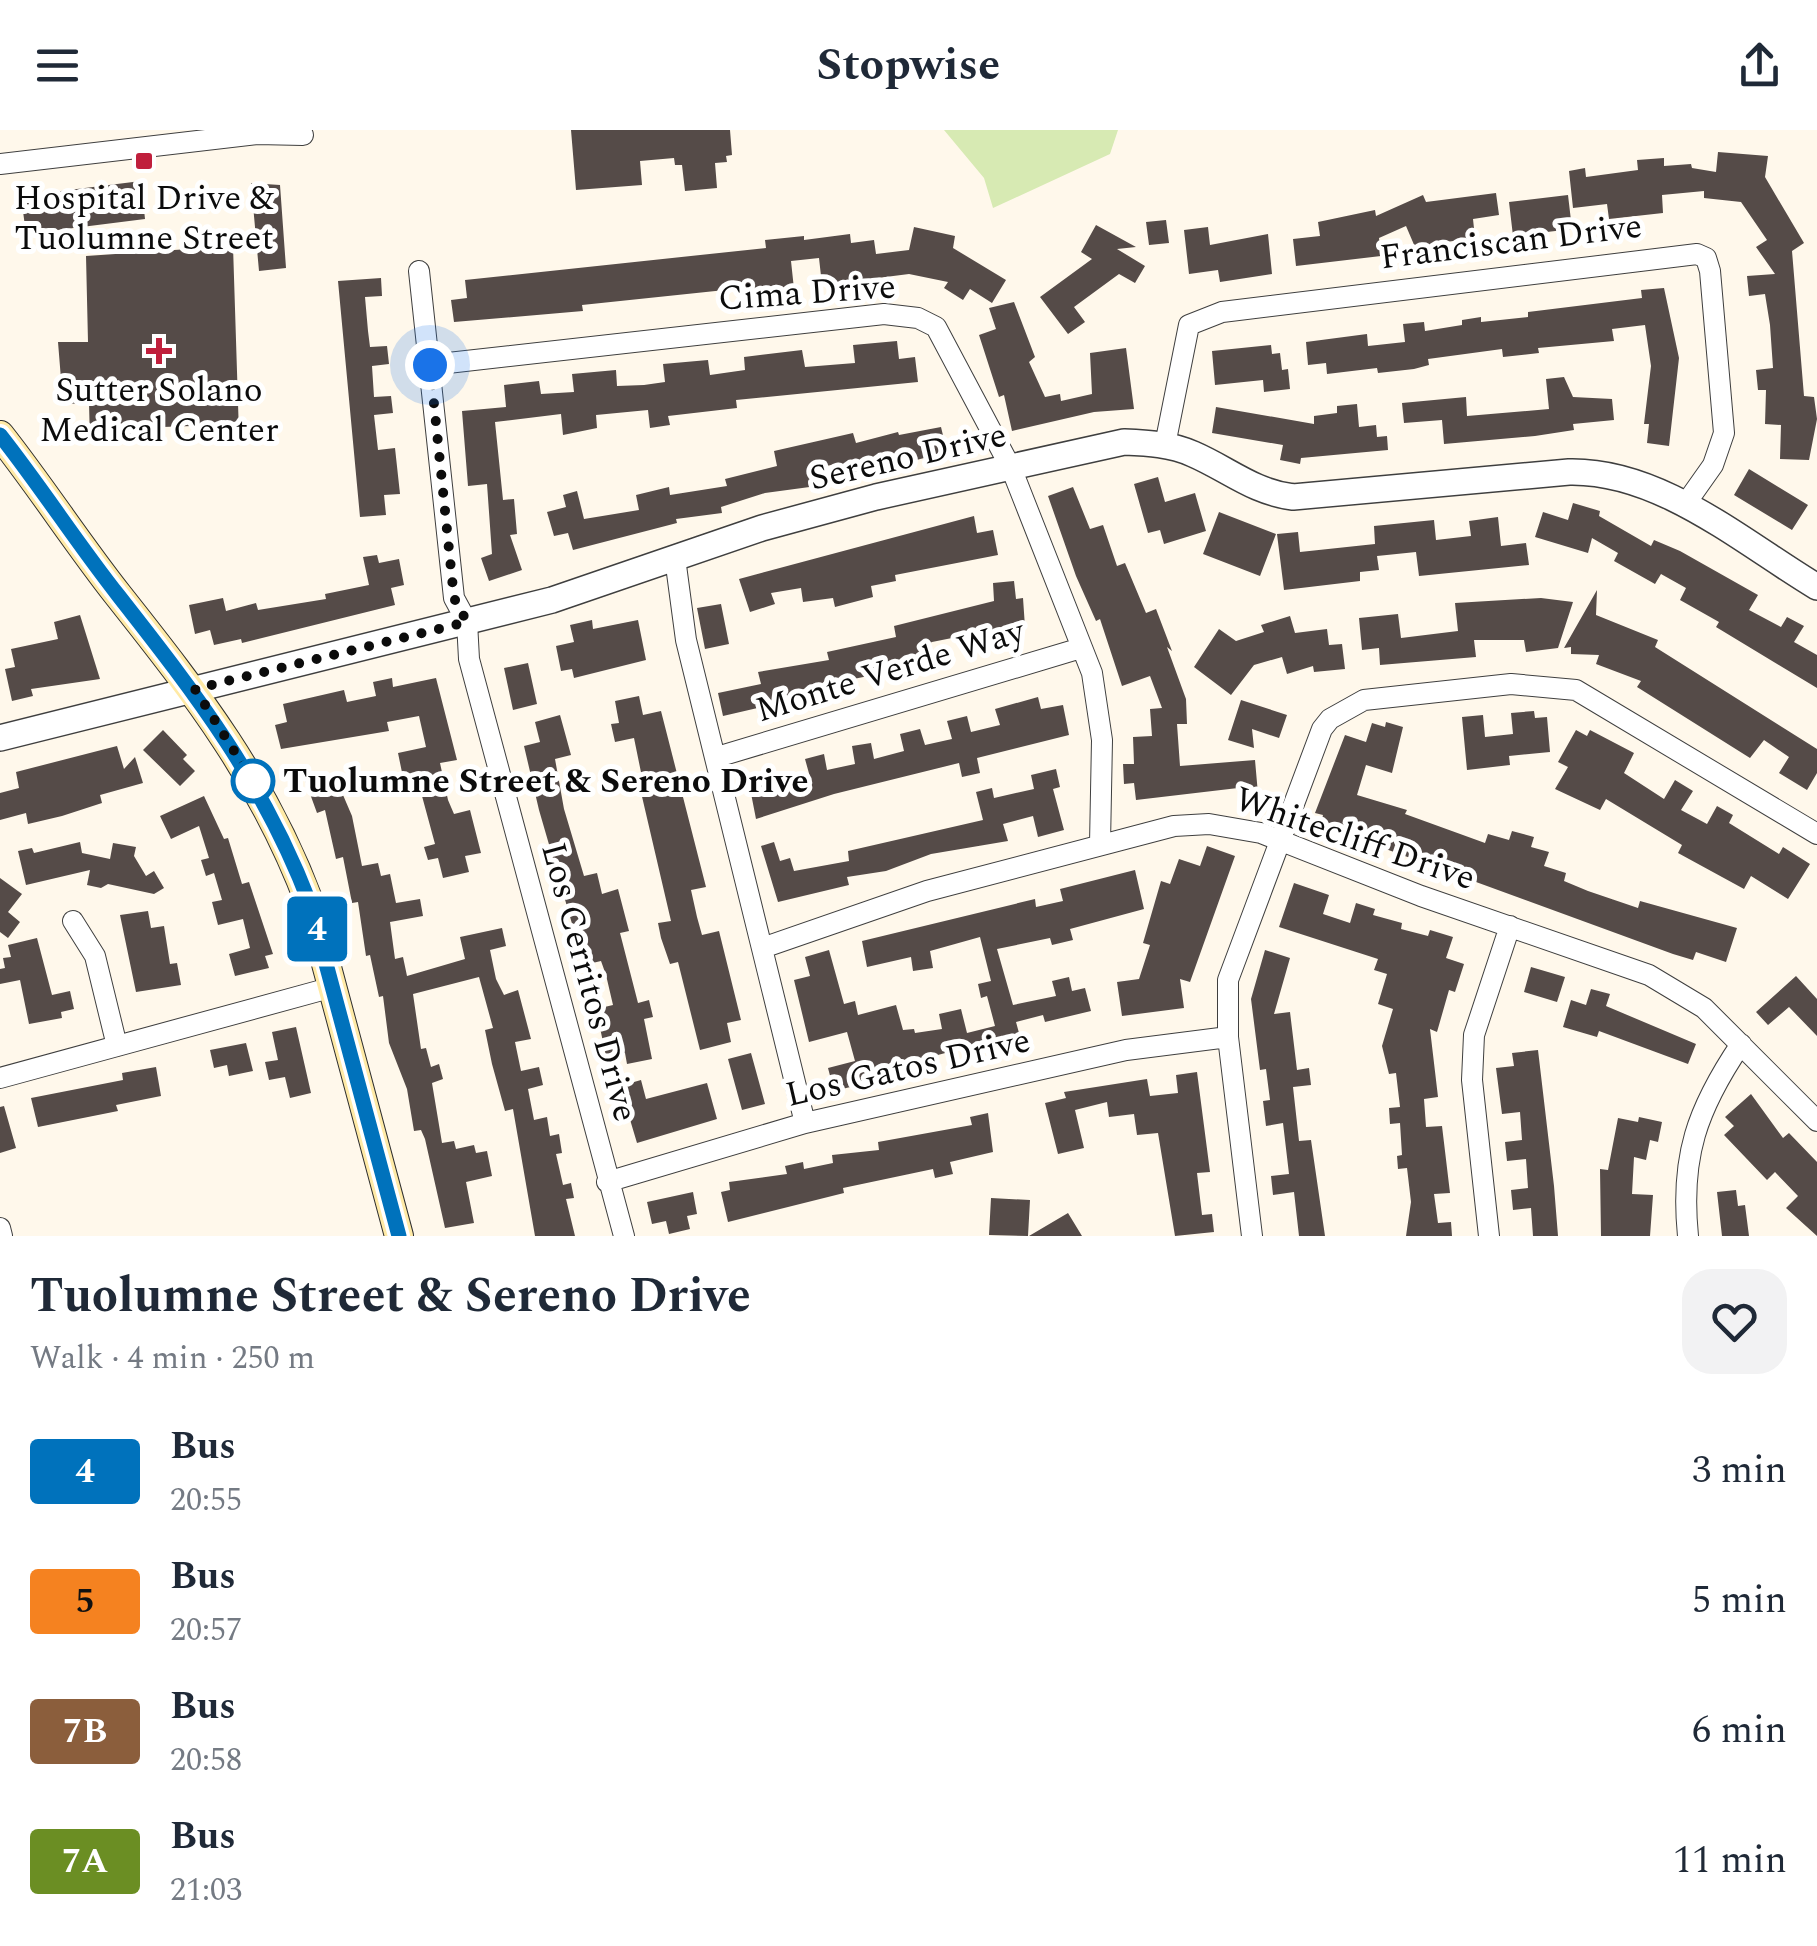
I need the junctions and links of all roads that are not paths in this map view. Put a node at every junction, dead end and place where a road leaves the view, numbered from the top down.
1 (303, 135) dead end
2 (0, 164) edge
3 (419, 271) dead end
4 (430, 365) junction
5 (0, 435) edge
6 (1165, 445) junction
7 (1012, 470) junction
8 (1684, 506) junction
9 (675, 558) junction
10 (1817, 587) edge
11 (467, 622) junction
12 (1081, 648) junction
13 (195, 689) junction
14 (0, 738) edge
15 (717, 757) junction
16 (1817, 834) edge
17 (1278, 841) junction
18 (1100, 844) junction
19 (74, 921) dead end
20 (1510, 926) junction
21 (764, 947) junction
22 (333, 987) junction
23 (1228, 1036) junction
24 (1741, 1044) junction
25 (118, 1046) junction
26 (0, 1078) edge
27 (1817, 1121) edge
28 (806, 1122) junction
29 (607, 1182) junction
30 (0, 1228) edge
31 (2, 1236) edge
32 (399, 1236) edge
33 (624, 1236) edge
34 (1252, 1236) edge
35 (1489, 1236) edge
36 (1688, 1236) edge

1 - 2 street
3 - 4 street, Los Cerritos Drive
4 - 7 street, Cima Drive
4 - 11 street, Los Cerritos Drive
5 - 13 main road
6 - 7 street, Sereno Drive
6 - 8 street, Sereno Drive
6 - 8 street, Franciscan Drive
7 - 9 street, Sereno Drive
7 - 12 street, Cima Drive
8 - 10 street, Sereno Drive
9 - 11 street, Sereno Drive
9 - 15 street
11 - 13 street, Sereno Drive
11 - 29 street, Los Cerritos Drive
12 - 15 street, Monte Verde Way
12 - 18 street, Cima Drive
13 - 14 street, Sereno Drive
13 - 22 main road
15 - 21 street
16 - 17 street
17 - 18 street, Whitecliff Drive
17 - 20 street, Whitecliff Drive
17 - 23 street
18 - 21 street, Whitecliff Drive
19 - 25 street
20 - 24 street, Whitecliff Drive
20 - 35 street
21 - 28 street
22 - 25 street
22 - 32 main road
23 - 28 street, Los Gatos Drive
23 - 34 street
24 - 27 street, Whitecliff Drive
24 - 36 street
25 - 26 street
28 - 29 street, Los Gatos Drive
29 - 33 street, Los Cerritos Drive
30 - 31 street

